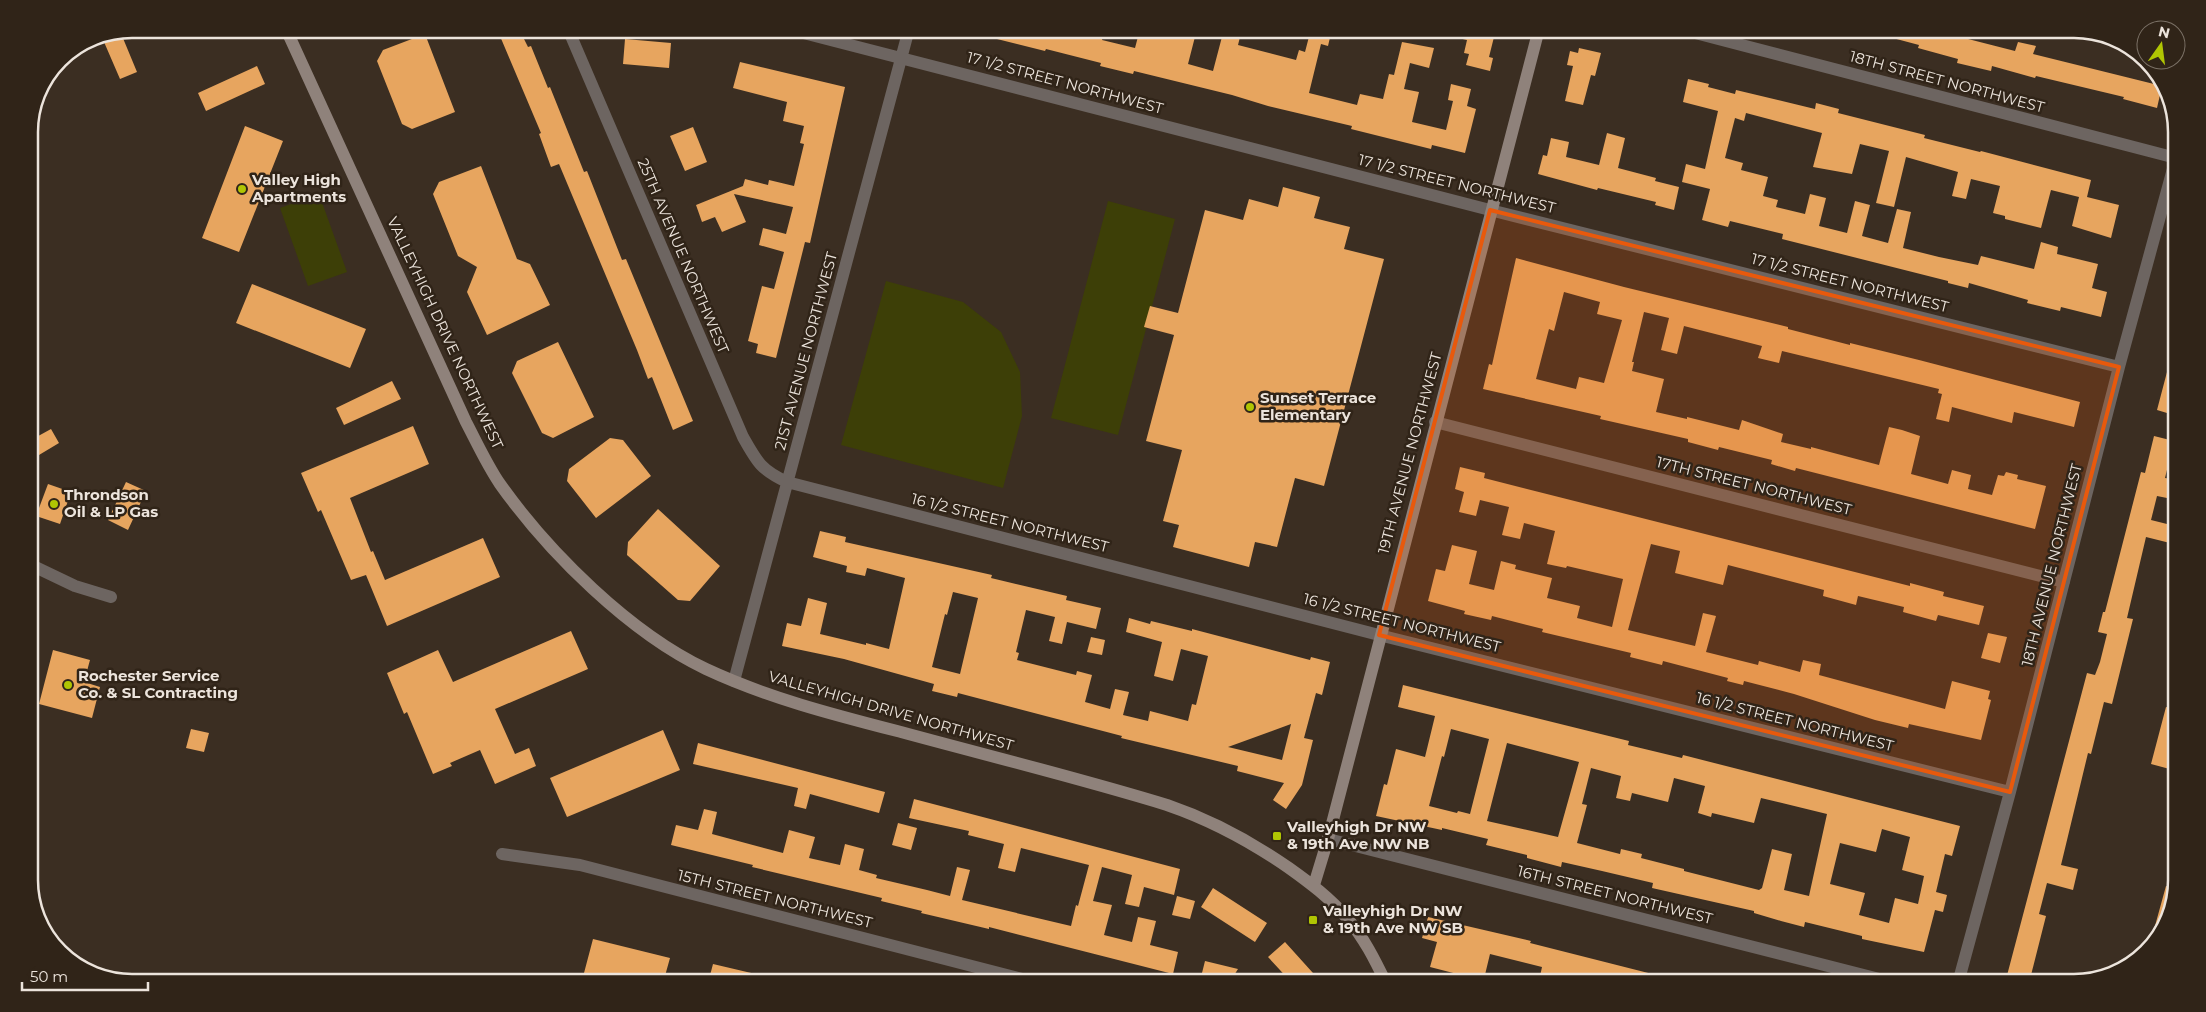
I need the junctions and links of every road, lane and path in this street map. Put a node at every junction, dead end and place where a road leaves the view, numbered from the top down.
1 (290, 38) edge
2 (572, 38) edge
3 (824, 38) edge
4 (906, 38) edge
5 (1536, 38) edge
6 (1715, 38) edge
7 (901, 57) junction
8 (2168, 154) edge
9 (2168, 186) edge
10 (1490, 210) junction
11 (2119, 367) junction
12 (1436, 422) junction
13 (787, 482) junction
14 (38, 568) edge
15 (2064, 582) junction
16 (112, 598) dead end
17 (1379, 635) junction
18 (734, 681) junction
19 (2010, 792) junction
20 (1328, 839) junction
21 (502, 854) dead end
22 (1314, 885) junction
23 (1003, 974) edge
24 (1381, 974) edge
25 (1860, 974) edge
26 (1960, 974) edge

1 - 18 main road, VALLEYHIGH DRIVE NORTHWEST
2 - 13 street, 25TH AVENUE NORTHWEST
3 - 7 street, 17 1/2 STREET NORTHWEST
4 - 7 street, 21ST AVENUE NORTHWEST
5 - 10 main road, 19TH AVENUE NORTHWEST
6 - 8 street, 18TH STREET NORTHWEST
7 - 10 street, 17 1/2 STREET NORTHWEST
7 - 13 street, 21ST AVENUE NORTHWEST
9 - 11 street, 18TH AVENUE NORTHWEST
10 - 11 street, 17 1/2 STREET NORTHWEST
10 - 12 main road, 19TH AVENUE NORTHWEST
11 - 15 street, 18TH AVENUE NORTHWEST
12 - 15 street, 17TH STREET NORTHWEST
12 - 17 main road, 19TH AVENUE NORTHWEST
13 - 17 street, 16 1/2 STREET NORTHWEST
13 - 18 street, 21ST AVENUE NORTHWEST
14 - 16 street
15 - 19 street, 18TH AVENUE NORTHWEST
17 - 19 street, 16 1/2 STREET NORTHWEST
17 - 20 main road, 19TH AVENUE NORTHWEST
18 - 22 main road, VALLEYHIGH DRIVE NORTHWEST
19 - 26 street, 18TH AVENUE NORTHWEST
20 - 22 main road, 19TH AVENUE NORTHWEST
20 - 25 street, 16TH STREET NORTHWEST
21 - 23 street, 15TH STREET NORTHWEST
22 - 24 main road, VALLEYHIGH DRIVE NORTHWEST

